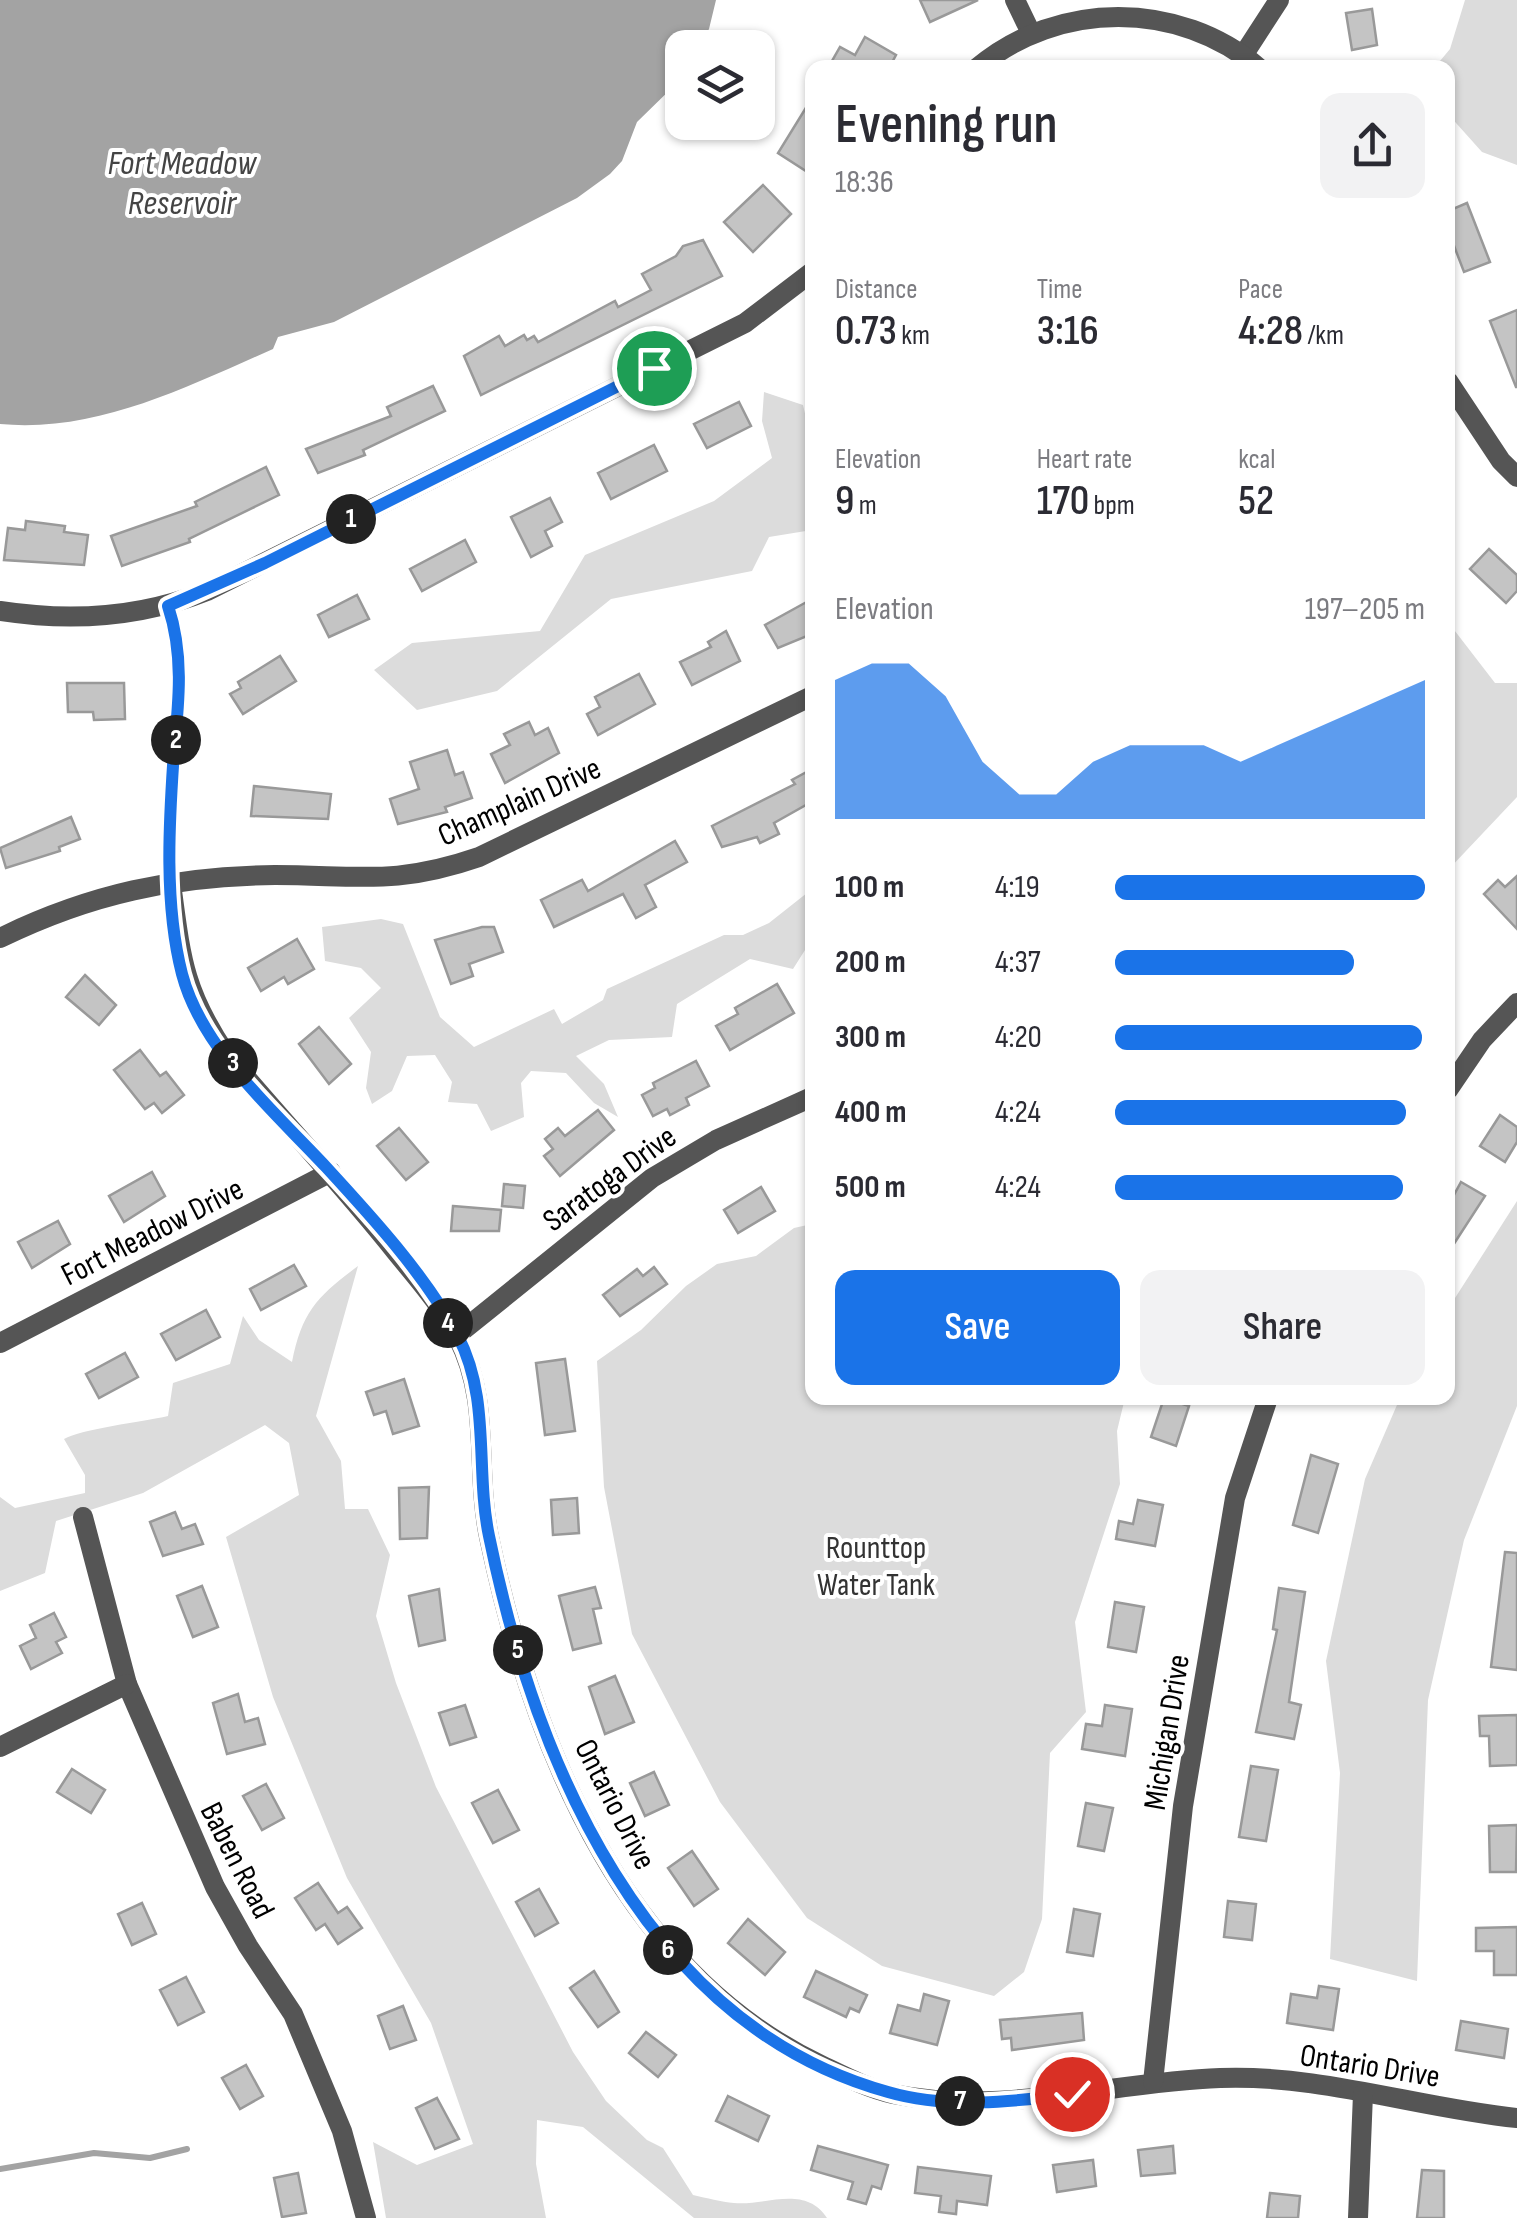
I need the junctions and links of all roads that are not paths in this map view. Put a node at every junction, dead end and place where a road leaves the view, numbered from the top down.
1 (1015, 0) edge
2 (1279, 0) edge
3 (1030, 31) junction
4 (988, 60) edge
5 (1251, 60) edge
6 (805, 277) edge
7 (1455, 391) edge
8 (1517, 477) edge
9 (0, 610) edge
10 (805, 699) edge
11 (172, 884) junction
12 (0, 938) edge
13 (1517, 1003) edge
14 (1455, 1080) edge
15 (805, 1100) edge
16 (331, 1172) junction
17 (457, 1335) junction
18 (0, 1343) edge
19 (1266, 1405) edge
20 (82, 1517) dead end
21 (126, 1684) junction
22 (0, 1747) edge
23 (1153, 2082) junction
24 (1363, 2094) junction
25 (1517, 2118) edge
26 (366, 2218) edge
27 (1358, 2218) edge

1 - 3 street
2 - 5 street
3 - 4 street
3 - 5 street
6 - 9 street
7 - 8 street
10 - 11 street, Champlain Drive
11 - 12 street, Champlain Drive
11 - 16 street, Ontario Drive
13 - 14 street
15 - 17 street, Saratoga Drive
16 - 17 street, Ontario Drive
16 - 18 street, Fort Meadow Drive
17 - 23 street, Ontario Drive
19 - 23 street, Michigan Drive
20 - 21 street, Baben Road
21 - 22 street
21 - 26 street, Baben Road
23 - 24 street, Ontario Drive
24 - 25 street, Ontario Drive
24 - 27 street

